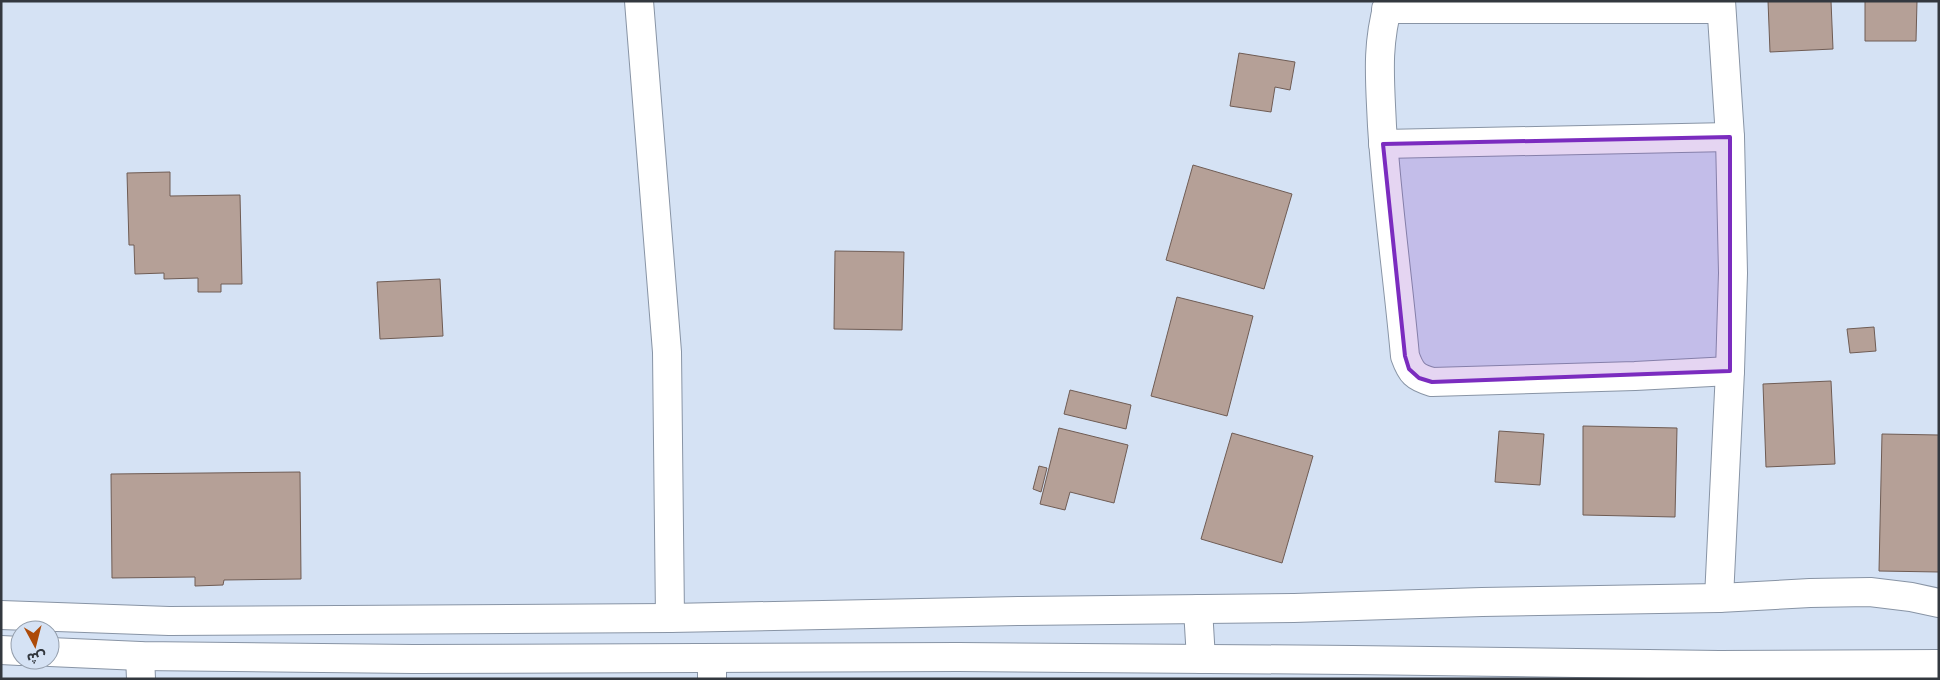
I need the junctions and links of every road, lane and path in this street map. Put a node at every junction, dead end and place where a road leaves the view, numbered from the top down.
1 (639, 1) edge
2 (1388, 5) edge
3 (1721, 5) edge
4 (1730, 137) junction
5 (1384, 144) junction
6 (1730, 371) junction
7 (1719, 598) junction
8 (1939, 603) edge
9 (1198, 609) junction
10 (1, 615) edge
11 (670, 618) junction
12 (60, 654) edge
13 (1201, 659) junction
14 (1939, 664) edge
15 (140, 667) edge
16 (712, 668) edge

1 - 11 street
2 - 3 street
2 - 5 street
3 - 4 street
4 - 5 street
4 - 6 street
5 - 6 street
6 - 7 street
7 - 8 street
7 - 9 street
9 - 11 street
9 - 13 street
10 - 11 street
12 - 15 street
13 - 14 street
13 - 16 street
15 - 16 street

